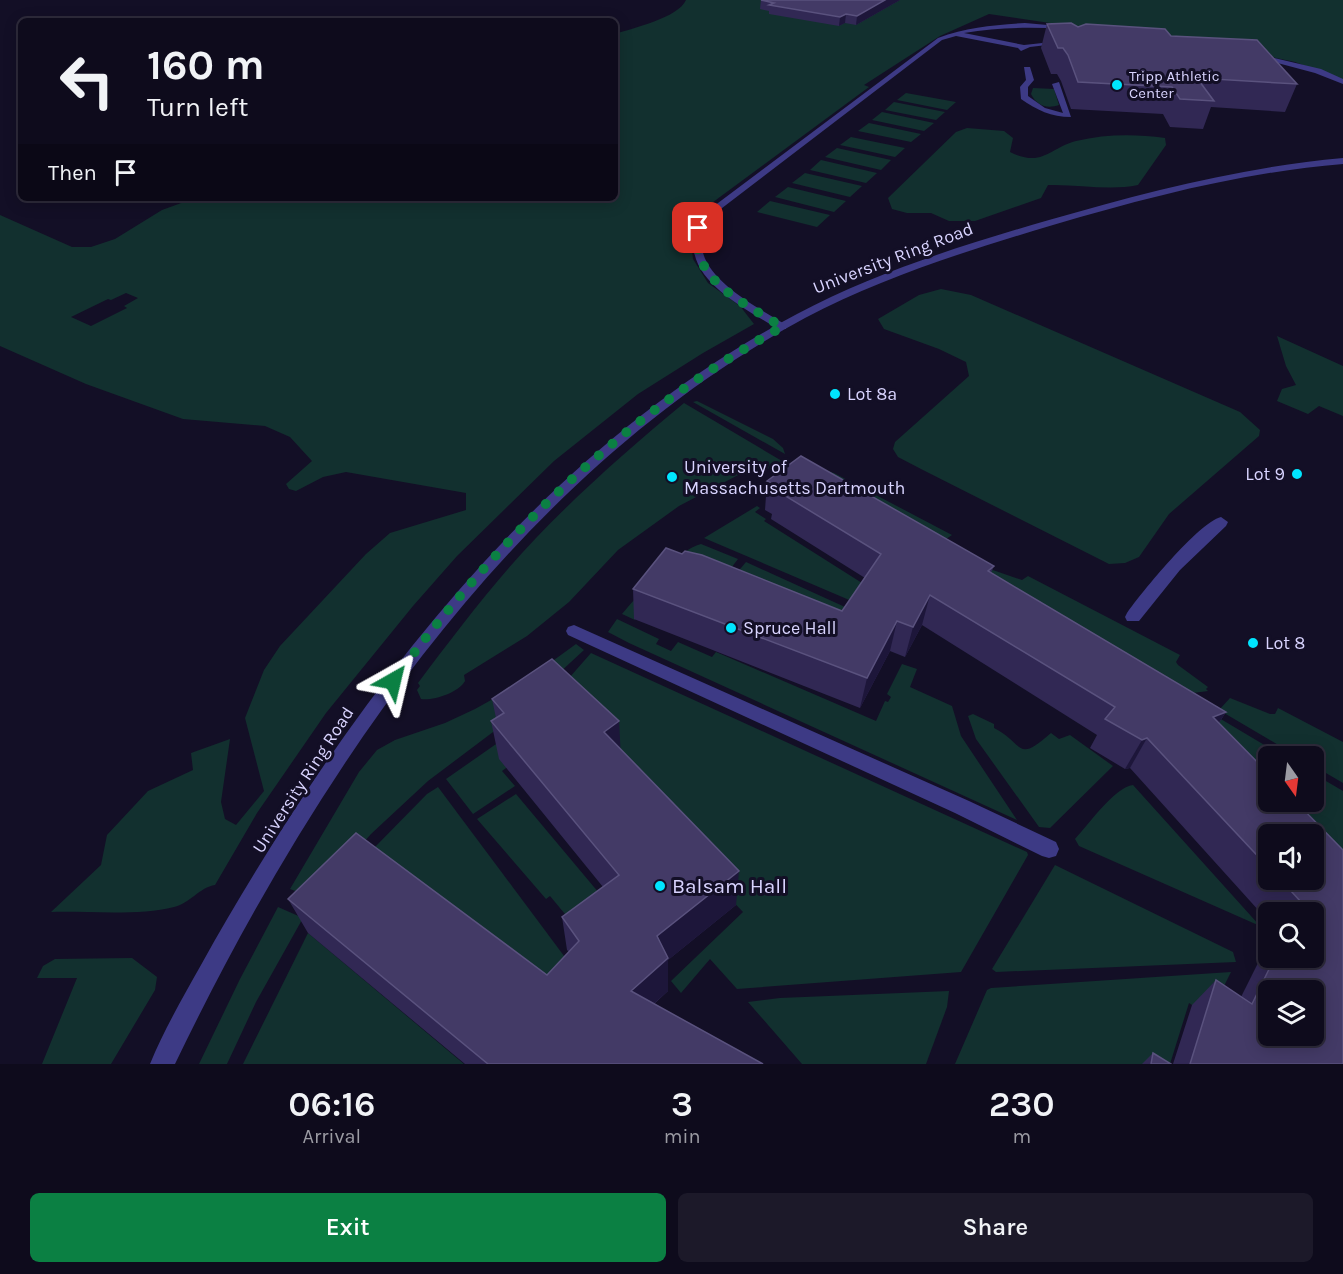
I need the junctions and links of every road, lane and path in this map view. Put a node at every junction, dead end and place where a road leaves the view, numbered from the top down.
1 (1051, 26) junction
2 (1075, 28) edge
3 (955, 34) junction
4 (1249, 55) edge
5 (1027, 69) dead end
6 (1343, 82) edge
7 (1056, 84) edge
8 (1343, 161) edge
9 (782, 327) junction
10 (1221, 522) dead end
11 (1133, 617) dead end
12 (574, 631) dead end
13 (1049, 849) dead end
14 (162, 1064) edge

1 - 2 street
1 - 3 street
1 - 3 street
3 - 9 street
4 - 6 street
5 - 7 street
8 - 9 street, University Ring Road
9 - 14 street, University Ring Road
10 - 11 street
12 - 13 street

